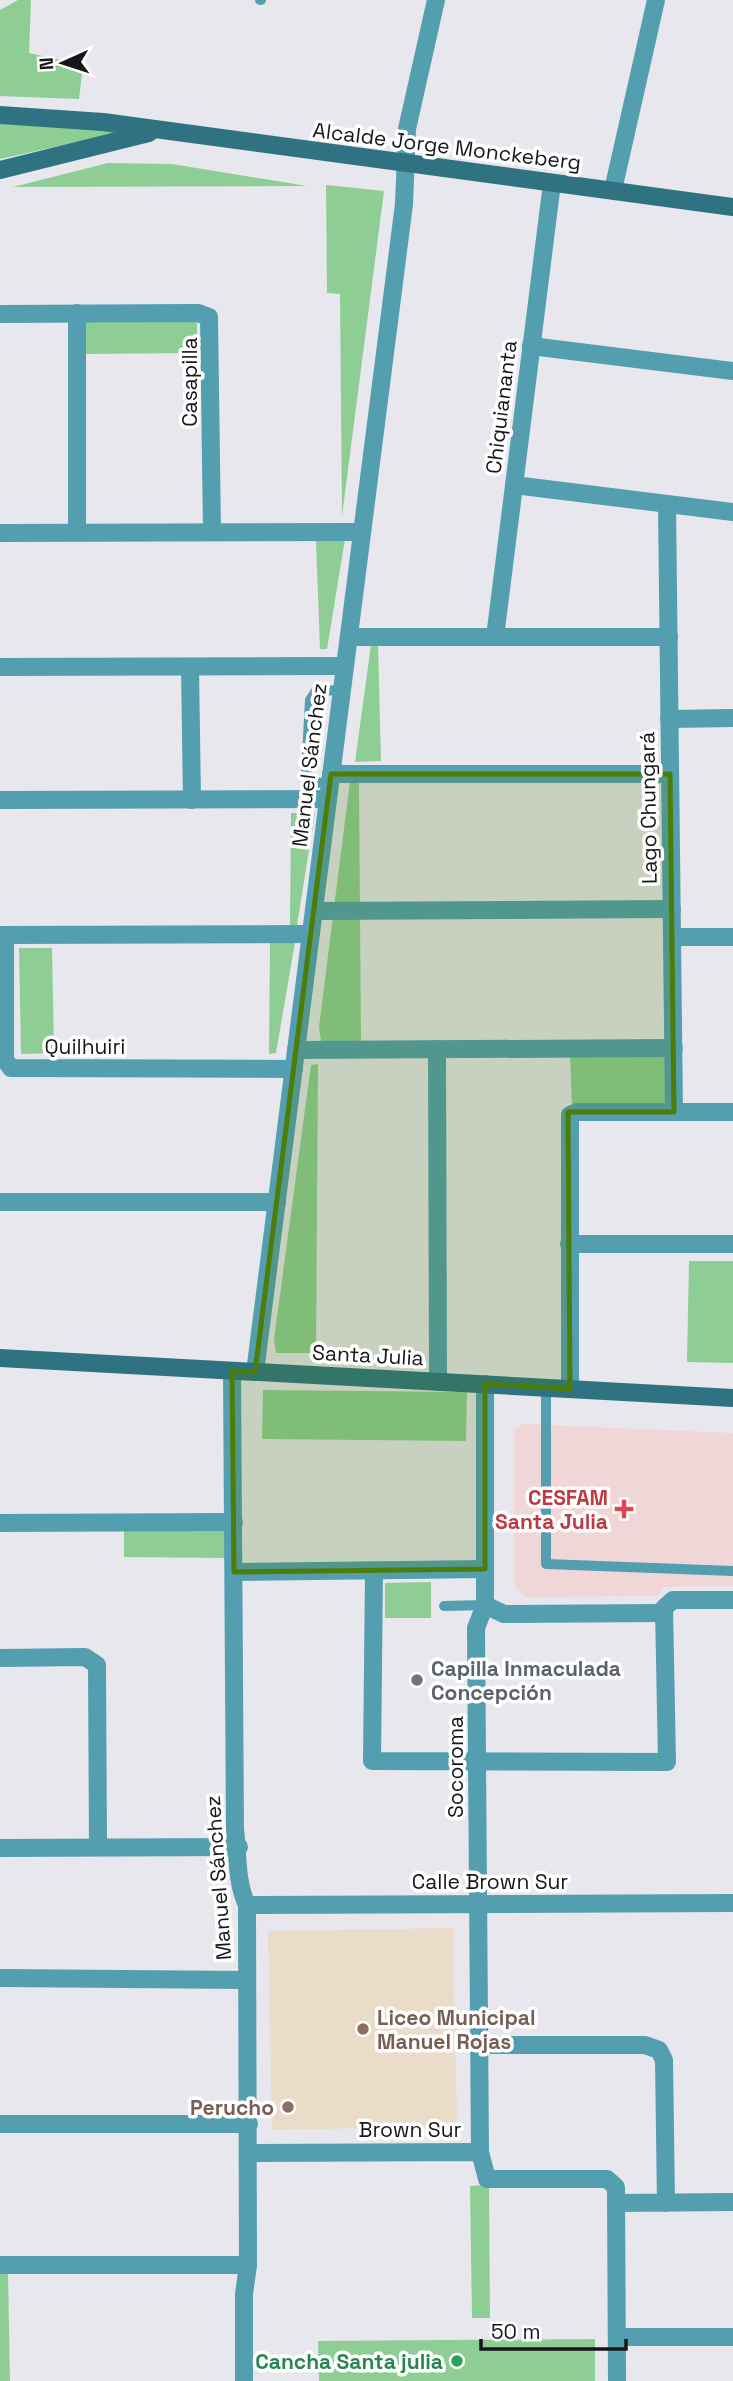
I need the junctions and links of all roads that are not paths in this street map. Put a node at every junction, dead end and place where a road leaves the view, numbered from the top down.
1 (436, 0) edge
2 (656, 0) edge
3 (0, 115) edge
4 (156, 131) junction
5 (405, 163) junction
6 (0, 170) edge
7 (552, 183) junction
8 (612, 190) junction
9 (733, 206) edge
10 (77, 313) junction
11 (0, 314) edge
12 (531, 346) junction
13 (733, 371) edge
14 (514, 485) junction
15 (667, 503) junction
16 (733, 512) edge
17 (77, 532) junction
18 (212, 532) junction
19 (362, 532) junction
20 (0, 533) edge
21 (349, 637) junction
22 (495, 637) junction
23 (668, 637) junction
24 (345, 666) junction
25 (0, 667) edge
26 (190, 667) junction
27 (342, 690) junction
28 (733, 718) edge
29 (669, 719) junction
30 (670, 774) junction
31 (330, 786) junction
32 (0, 800) edge
33 (192, 800) junction
34 (672, 909) junction
35 (314, 911) junction
36 (311, 934) junction
37 (3, 935) edge
38 (672, 937) junction
39 (733, 937) edge
40 (674, 1048) junction
41 (437, 1049) junction
42 (296, 1050) junction
43 (294, 1069) junction
44 (674, 1112) junction
45 (733, 1112) edge
46 (0, 1202) edge
47 (277, 1202) junction
48 (569, 1244) junction
49 (733, 1244) edge
50 (0, 1358) edge
51 (232, 1371) junction
52 (255, 1372) junction
53 (438, 1382) junction
54 (485, 1384) junction
55 (546, 1388) junction
56 (570, 1389) junction
57 (733, 1398) edge
58 (234, 1522) junction
59 (0, 1523) edge
60 (485, 1569) junction
61 (374, 1571) junction
62 (733, 1571) edge
63 (234, 1572) junction
64 (733, 1600) edge
65 (485, 1605) junction
66 (444, 1606) dead end
67 (663, 1613) junction
68 (0, 1658) edge
69 (477, 1762) junction
70 (99, 1847) junction
71 (239, 1847) junction
72 (0, 1848) edge
73 (478, 1903) junction
74 (733, 1903) edge
75 (247, 1905) junction
76 (0, 1978) edge
77 (247, 1980) junction
78 (479, 2045) junction
79 (0, 2124) edge
80 (249, 2124) junction
81 (249, 2152) junction
82 (480, 2152) junction
83 (733, 2202) edge
84 (617, 2203) junction
85 (666, 2203) junction
86 (0, 2265) edge
87 (248, 2265) junction
88 (617, 2337) junction
89 (733, 2337) edge
90 (244, 2381) edge
91 (617, 2381) edge

1 - 5 street, Manuel Sánchez
2 - 8 street
3 - 4 main road, Alcalde Jorge Monckeberg
4 - 5 main road, Alcalde Jorge Monckeberg
4 - 6 main road, Alcalde Jorge Monckeberg
5 - 7 main road, Alcalde Jorge Monckeberg
5 - 19 street, Manuel Sánchez
7 - 8 main road, Alcalde Jorge Monckeberg
7 - 12 street, Chiquiananta
8 - 9 main road, Alcalde Jorge Monckeberg
10 - 11 street, Casapilla
10 - 17 street
10 - 18 street, Casapilla
12 - 13 street
12 - 14 street, Chiquiananta
14 - 15 street
14 - 22 street, Chiquiananta
15 - 16 street
15 - 23 street, Lago Chungará
17 - 18 street
17 - 20 street
18 - 19 street
19 - 21 street, Manuel Sánchez
21 - 22 street
21 - 24 street, Manuel Sánchez
22 - 23 street
23 - 29 street, Lago Chungará
24 - 26 street
24 - 27 street, Manuel Sánchez
25 - 26 street
26 - 33 street
27 - 31 street, Manuel Sánchez
27 - 31 lane
28 - 29 street
29 - 30 street, Lago Chungará
30 - 31 street
30 - 34 street, Lago Chungará
31 - 33 street
31 - 35 street, Manuel Sánchez
32 - 33 street
34 - 35 street
34 - 38 street, Lago Chungará
35 - 36 street, Manuel Sánchez
36 - 37 street
36 - 42 street, Manuel Sánchez
37 - 43 street, Quilhuiri
38 - 39 street
38 - 40 street, Lago Chungará
40 - 41 street
40 - 44 street, Lago Chungará
41 - 42 street
41 - 53 street
42 - 43 street, Manuel Sánchez
43 - 47 street, Manuel Sánchez
44 - 45 street
44 - 48 street
46 - 47 street
47 - 52 street, Manuel Sánchez
48 - 49 street
48 - 56 street
50 - 51 main road, Santa Julia
51 - 52 main road, Santa Julia
51 - 58 street, Manuel Sánchez
52 - 53 main road, Santa Julia
53 - 54 main road, Santa Julia
54 - 55 main road, Santa Julia
54 - 60 street, Socoroma
55 - 56 main road, Santa Julia
55 - 62 lane
56 - 57 main road, Santa Julia
58 - 59 street
58 - 63 street, Manuel Sánchez
60 - 61 street
60 - 65 street, Socoroma
61 - 63 street
61 - 69 street
63 - 71 street, Manuel Sánchez
64 - 67 street
65 - 66 lane
65 - 67 street
65 - 69 street, Socoroma
67 - 69 street
68 - 70 street
69 - 73 street, Socoroma
70 - 71 street
70 - 72 street
71 - 75 street, Manuel Sánchez
73 - 74 street, Calle Brown Sur
73 - 75 street, Calle Brown Sur
73 - 78 street, Socoroma
75 - 77 street, Manuel Sánchez
76 - 77 street
77 - 80 street, Manuel Sánchez
78 - 82 street, Socoroma
78 - 85 street
79 - 80 street
80 - 81 street, Manuel Sánchez
81 - 82 street, Brown Sur
81 - 87 street, Manuel Sánchez
82 - 84 street, Brown Sur
83 - 85 street
84 - 85 street
84 - 88 street
86 - 87 street
87 - 90 street, Manuel Sánchez
88 - 89 street
88 - 91 street

